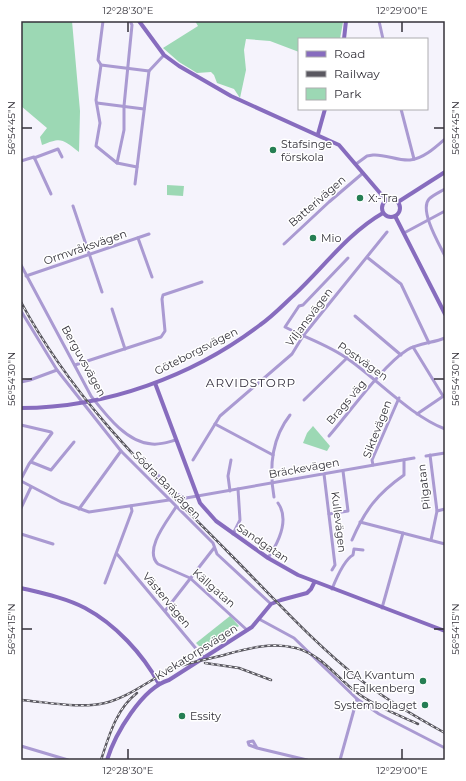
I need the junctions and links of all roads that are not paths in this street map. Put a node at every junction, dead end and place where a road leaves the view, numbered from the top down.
1 (103, 21) edge
2 (130, 21) edge
3 (139, 21) edge
4 (346, 21) edge
5 (379, 21) edge
6 (344, 38) edge
7 (384, 38) edge
8 (164, 55) junction
9 (100, 65) junction
10 (128, 68) junction
11 (149, 71) junction
12 (97, 103) junction
13 (124, 106) junction
14 (144, 109) junction
15 (325, 110) edge
16 (401, 110) edge
17 (318, 134) junction
18 (445, 139) edge
19 (62, 156) dead end
20 (34, 158) junction
21 (414, 159) junction
22 (21, 161) edge
23 (117, 163) junction
24 (356, 164) junction
25 (137, 167) junction
26 (445, 172) edge
27 (363, 173) junction
28 (134, 184) dead end
29 (445, 189) edge
30 (51, 194) dead end
31 (386, 200) junction
32 (398, 202) junction
33 (73, 206) dead end
34 (445, 211) edge
35 (383, 213) junction
36 (395, 216) junction
37 (428, 220) junction
38 (387, 232) dead end
39 (404, 233) junction
40 (149, 234) dead end
41 (138, 238) junction
42 (284, 244) dead end
43 (90, 254) junction
44 (445, 256) edge
45 (348, 258) dead end
46 (368, 258) junction
47 (21, 265) edge
48 (26, 276) junction
49 (152, 277) dead end
50 (202, 282) dead end
51 (102, 292) dead end
52 (112, 309) dead end
53 (21, 311) edge
54 (445, 314) edge
55 (354, 316) dead end
56 (303, 336) junction
57 (445, 338) edge
58 (429, 343) junction
59 (413, 347) junction
60 (125, 349) junction
61 (401, 355) junction
62 (347, 358) junction
63 (75, 365) junction
64 (57, 370) junction
65 (376, 380) junction
66 (21, 382) edge
67 (155, 383) junction
68 (444, 395) edge
69 (399, 398) junction
70 (304, 400) dead end
71 (21, 408) edge
72 (417, 414) junction
73 (290, 415) dead end
74 (215, 424) junction
75 (21, 425) edge
76 (445, 429) edge
77 (329, 436) dead end
78 (176, 440) junction
79 (74, 442) dead end
80 (121, 450) junction
81 (445, 452) edge
82 (273, 455) junction
83 (414, 458) dead end
84 (193, 460) dead end
85 (231, 460) dead end
86 (404, 460) junction
87 (31, 462) junction
88 (146, 462) dead end
89 (373, 465) junction
90 (343, 471) junction
91 (324, 474) junction
92 (21, 480) edge
93 (272, 484) junction
94 (31, 487) junction
95 (238, 489) junction
96 (230, 491) junction
97 (198, 496) junction
98 (274, 497) dead end
99 (169, 500) junction
100 (278, 503) dead end
101 (131, 506) junction
102 (176, 506) junction
103 (21, 508) edge
104 (79, 509) junction
105 (445, 510) edge
106 (437, 511) junction
107 (329, 514) junction
108 (360, 522) junction
109 (403, 533) junction
110 (21, 534) edge
111 (233, 534) junction
112 (352, 540) dead end
113 (431, 540) junction
114 (53, 544) dead end
115 (445, 544) edge
116 (214, 548) junction
117 (363, 550) dead end
118 (117, 554) junction
119 (268, 558) junction
120 (332, 570) dead end
121 (190, 578) junction
122 (105, 583) dead end
123 (314, 583) junction
124 (21, 588) edge
125 (332, 589) junction
126 (271, 604) junction
127 (382, 608) junction
128 (165, 611) junction
129 (259, 619) junction
130 (247, 630) junction
131 (445, 631) edge
132 (203, 657) junction
133 (159, 684) junction
134 (357, 699) junction
135 (21, 746) edge
136 (257, 748) dead end
137 (445, 748) edge
138 (68, 760) edge
139 (107, 760) edge
140 (307, 760) edge
141 (340, 760) edge

1 - 9 street
2 - 10 street
3 - 8 main road
4 - 6 main road
5 - 7 street
8 - 11 street
8 - 17 main road
9 - 10 street
9 - 12 street
10 - 11 street
10 - 13 street
11 - 14 street
12 - 13 street
12 - 23 street
13 - 14 street
13 - 23 street
14 - 25 street
15 - 17 main road
16 - 21 street
17 - 24 main road
18 - 21 street
19 - 20 street
20 - 22 street
20 - 30 street
21 - 24 street
23 - 25 street
24 - 27 main road
25 - 28 street
26 - 32 main road
27 - 31 main road
27 - 42 street, Batterivägen
29 - 37 street
31 - 32 main road
31 - 35 main road
32 - 36 main road
33 - 43 street
34 - 37 street
35 - 36 main road
35 - 67 main road, Göteborgsvägen
36 - 39 main road
37 - 39 street
37 - 44 street
38 - 46 street, Viljansvägen
39 - 54 main road
40 - 41 street, Ormvråksvägen
41 - 43 street, Ormvråksvägen
41 - 49 street
43 - 48 street, Ormvråksvägen
43 - 51 street
45 - 56 street, Postvägen
46 - 56 street, Viljansvägen
46 - 58 street
47 - 48 street, Berguvsvägen
48 - 63 street, Berguvsvägen
50 - 60 street
52 - 60 street
53 - 64 street, Södra Banvägen
55 - 61 street
56 - 62 street, Postvägen
56 - 74 street, Viljansvägen
57 - 58 street, Brags väg
58 - 59 street, Brags väg
59 - 61 street, Brags väg
59 - 68 street
60 - 63 street
61 - 65 street, Brags väg
62 - 65 street, Postvägen
62 - 70 street
63 - 78 street, Berguvsvägen
64 - 66 street
64 - 80 street, Södra Banvägen
65 - 69 street, Postvägen
65 - 77 street, Brags väg
67 - 71 main road, Göteborgsvägen
67 - 78 main road, Sandgatan
68 - 72 street
69 - 72 street, Postvägen
69 - 89 street, Siktevägen
72 - 76 street, Postvägen
73 - 82 street
74 - 82 street
74 - 84 street, Viljansvägen
75 - 87 street
78 - 97 main road, Sandgatan
79 - 87 street
80 - 99 street, Södra Banvägen
80 - 104 street
81 - 106 street, Pilgatan
82 - 93 street
83 - 86 street, Bräckevägen
85 - 96 street
86 - 89 street, Bräckevägen
86 - 108 street
87 - 92 street
88 - 97 street, Bräckevägen
89 - 90 street, Bräckevägen
90 - 91 street, Bräckevägen
90 - 107 street
91 - 93 street, Bräckevägen
91 - 107 street, Kullevägen
92 - 94 street
93 - 95 street, Bräckevägen
93 - 98 street
94 - 103 street
94 - 104 street
95 - 96 street, Bräckevägen
95 - 111 street
96 - 97 street, Bräckevägen
97 - 111 main road, Sandgatan
99 - 101 street
99 - 102 street, Södra Banvägen
100 - 119 street
101 - 104 street
101 - 118 street
102 - 116 street, Södra Banvägen
102 - 121 street, Källgatan
105 - 106 street
106 - 113 street, Pilgatan
107 - 120 street, Kullevägen
108 - 109 street
108 - 112 street
109 - 113 street
109 - 127 street
110 - 114 street
111 - 119 main road, Sandgatan
113 - 115 street
116 - 121 street
116 - 126 street, Södra Banvägen
117 - 125 street
118 - 122 street
118 - 128 street, Västervägen
119 - 123 main road, Sandgatan
121 - 128 street
121 - 130 street, Källgatan
123 - 125 main road, Sandgatan
123 - 126 main road
124 - 133 main road
125 - 127 main road, Sandgatan
126 - 129 main road, Kvekatorpsvägen
127 - 131 main road, Sandgatan
128 - 132 street, Västervägen
129 - 130 main road, Kvekatorpsvägen
129 - 134 street
130 - 132 main road, Kvekatorpsvägen
132 - 133 main road, Kvekatorpsvägen
133 - 139 main road, Kvekatorpsvägen
134 - 137 street
134 - 141 street
135 - 138 street
136 - 140 street

